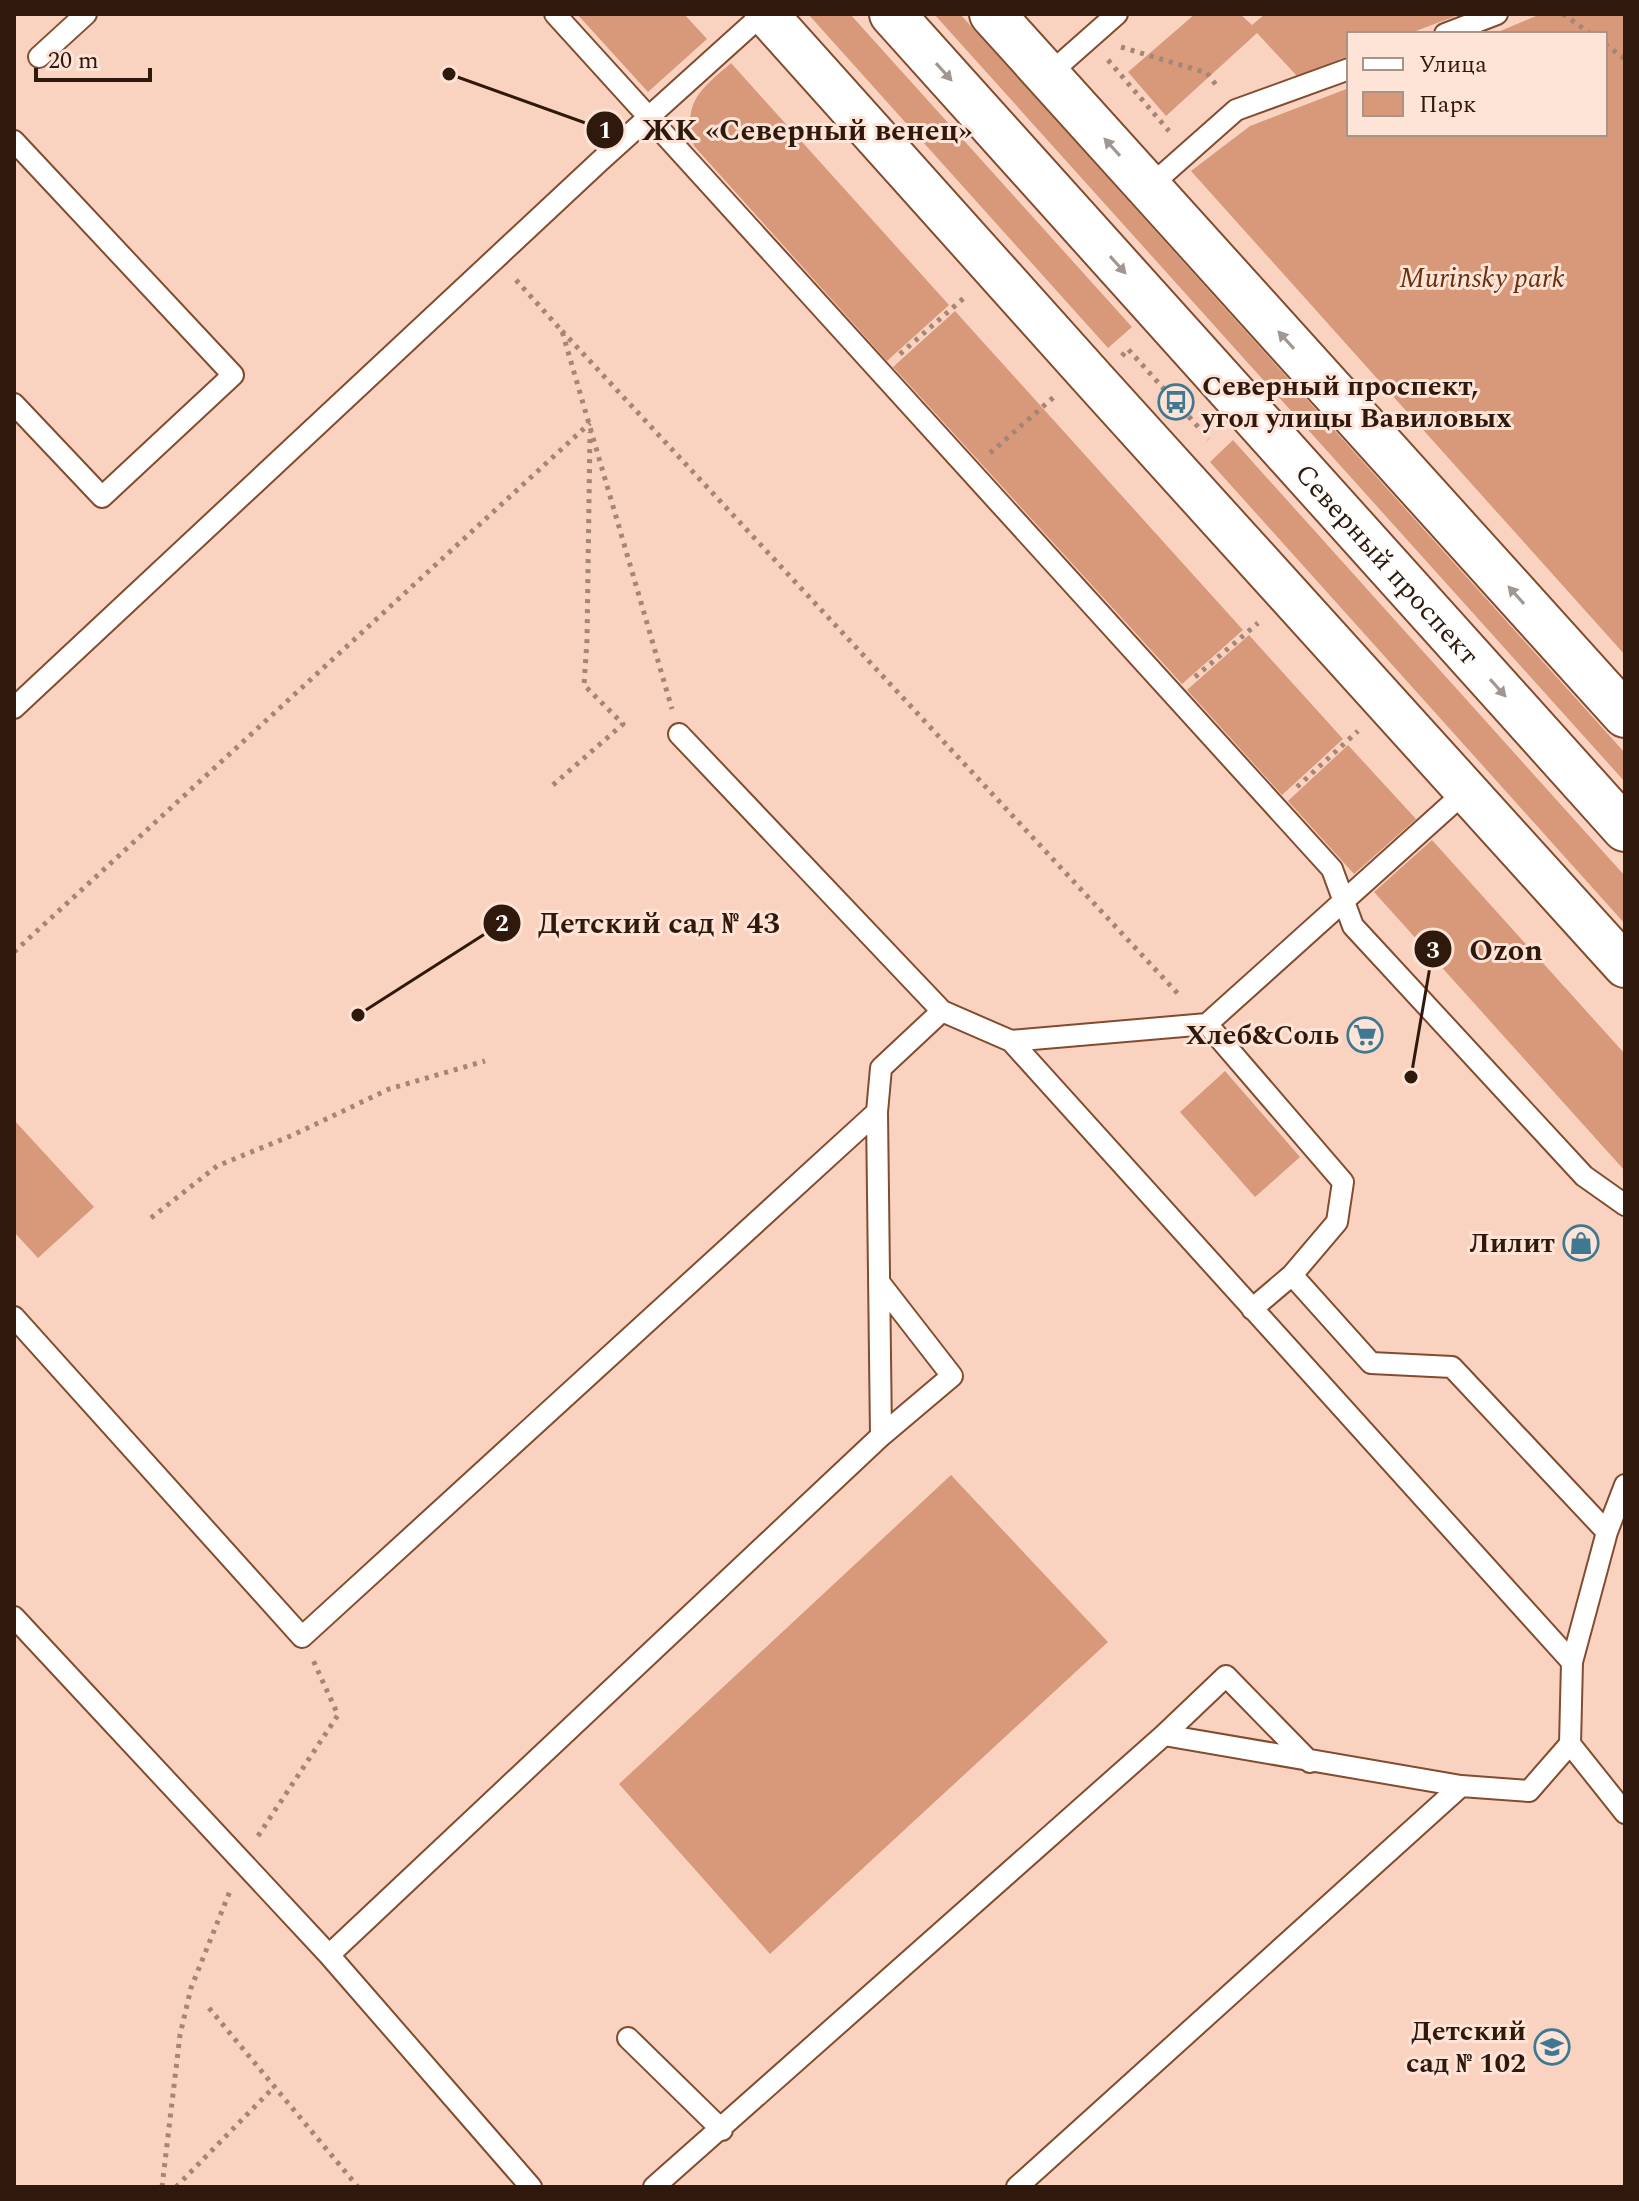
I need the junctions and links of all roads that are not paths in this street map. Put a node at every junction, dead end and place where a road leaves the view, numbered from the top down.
1 (86, 14) edge
2 (555, 14) edge
3 (764, 14) edge
4 (892, 14) edge
5 (992, 14) edge
6 (1117, 14) edge
7 (1497, 14) edge
8 (1450, 32) edge
9 (39, 57) dead end
10 (1347, 70) edge
11 (1048, 75) junction
12 (649, 117) junction
13 (14, 141) edge
14 (1149, 187) junction
15 (14, 404) edge
16 (14, 708) edge
17 (1625, 715) edge
18 (679, 734) road end
19 (1466, 791) junction
20 (1625, 829) edge
21 (1344, 900) junction
22 (1625, 966) edge
23 (942, 1011) junction
24 (1207, 1024) junction
25 (1011, 1041) junction
26 (877, 1112) junction
27 (1625, 1205) edge
28 (1292, 1275) junction
29 (879, 1282) junction
30 (1252, 1309) junction
31 (14, 1317) edge
32 (881, 1436) junction
33 (1625, 1485) edge
34 (1607, 1532) junction
35 (14, 1617) edge
36 (1572, 1662) junction
37 (1164, 1735) junction
38 (1570, 1744) junction
39 (1310, 1762) junction
40 (1461, 1786) junction
41 (1625, 1813) edge
42 (329, 1955) junction
43 (628, 2038) dead end
44 (722, 2130) junction
45 (531, 2187) edge
46 (654, 2187) edge
47 (1017, 2187) edge

1 - 9 lane
2 - 12 lane
3 - 12 lane
3 - 19 street
4 -> 20 main road, Северный проспект
5 - 11 main road
6 - 11 lane
7 - 8 lane
10 - 14 lane
14 -> 11 main road
12 - 16 lane
12 - 21 lane
13 - 15 lane
17 -> 14 main road
18 - 23 lane
19 - 21 lane
19 - 22 street
21 - 24 lane
21 - 27 lane
23 - 25 lane
23 - 26 lane
24 - 25 lane
24 - 28 lane
25 - 30 lane
26 - 29 lane
26 - 31 lane
28 - 30 lane
28 - 34 lane
29 - 32 lane
29 - 32 lane
30 - 36 lane
32 - 42 lane
33 - 34 lane
34 - 36 lane
35 - 42 lane
36 - 38 lane
37 - 39 lane
37 - 39 lane
37 - 44 lane
38 - 40 lane
38 - 41 lane
39 - 40 lane
40 - 47 lane
42 - 45 lane
43 - 44 lane
44 - 46 lane

